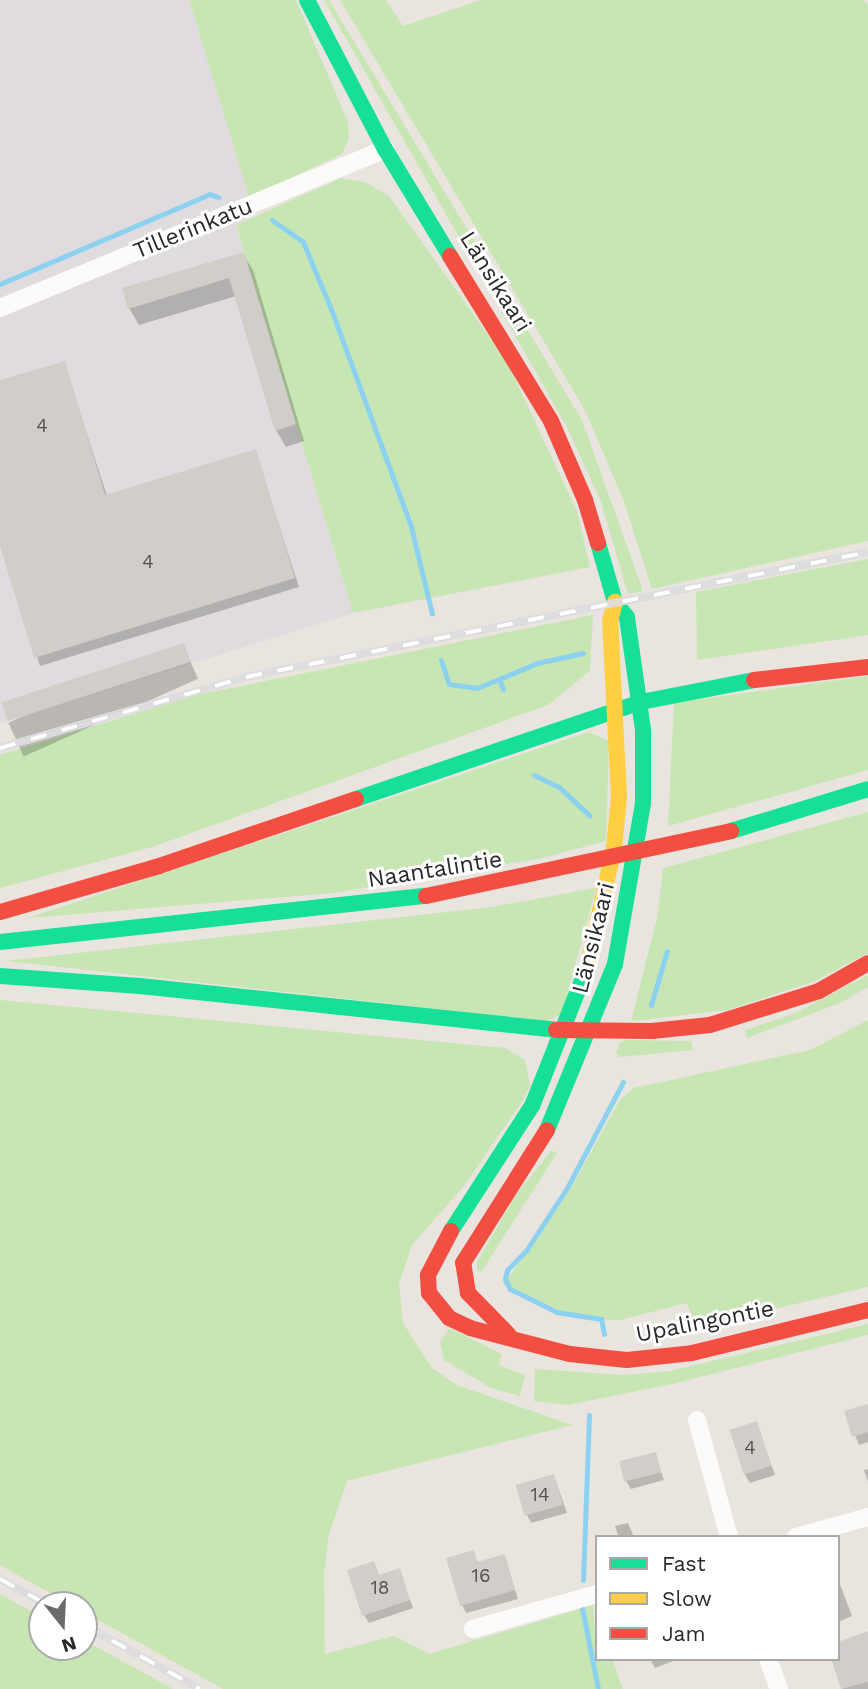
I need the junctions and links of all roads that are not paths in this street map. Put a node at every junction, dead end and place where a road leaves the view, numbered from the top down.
1 (307, 0) edge
2 (385, 149) junction
3 (0, 308) edge
4 (615, 602) junction
5 (868, 667) edge
6 (641, 702) junction
7 (617, 710) junction
8 (868, 789) edge
9 (0, 912) edge
10 (0, 942) edge
11 (868, 963) edge
12 (0, 976) edge
13 (564, 1030) junction
14 (592, 1030) junction
15 (437, 1253) joint
16 (868, 1310) edge
17 (509, 1335) junction
18 (697, 1420) dead end
19 (868, 1517) edge
20 (728, 1535) edge
21 (803, 1535) edge
22 (595, 1595) edge
23 (473, 1629) dead end
24 (769, 1661) edge
25 (779, 1689) edge

1 - 2 street, Länsikaari
2 - 3 street, Tillerinkatu
2 - 4 street, Länsikaari
4 - 6 street, Länsikaari
4 - 7 street, Länsikaari
5 - 6 street
6 - 7 street
6 - 14 street, Länsikaari
7 - 9 street
7 - 13 street, Länsikaari
8 - 10 street, Naantalintie
11 - 14 street
12 - 13 street
13 - 14 street
13 - 15 street, Länsikaari
14 - 17 street, Länsikaari
15 - 17 street, Upalingontie
16 - 17 street, Upalingontie
18 - 20 street
19 - 21 street
22 - 23 street
24 - 25 street

